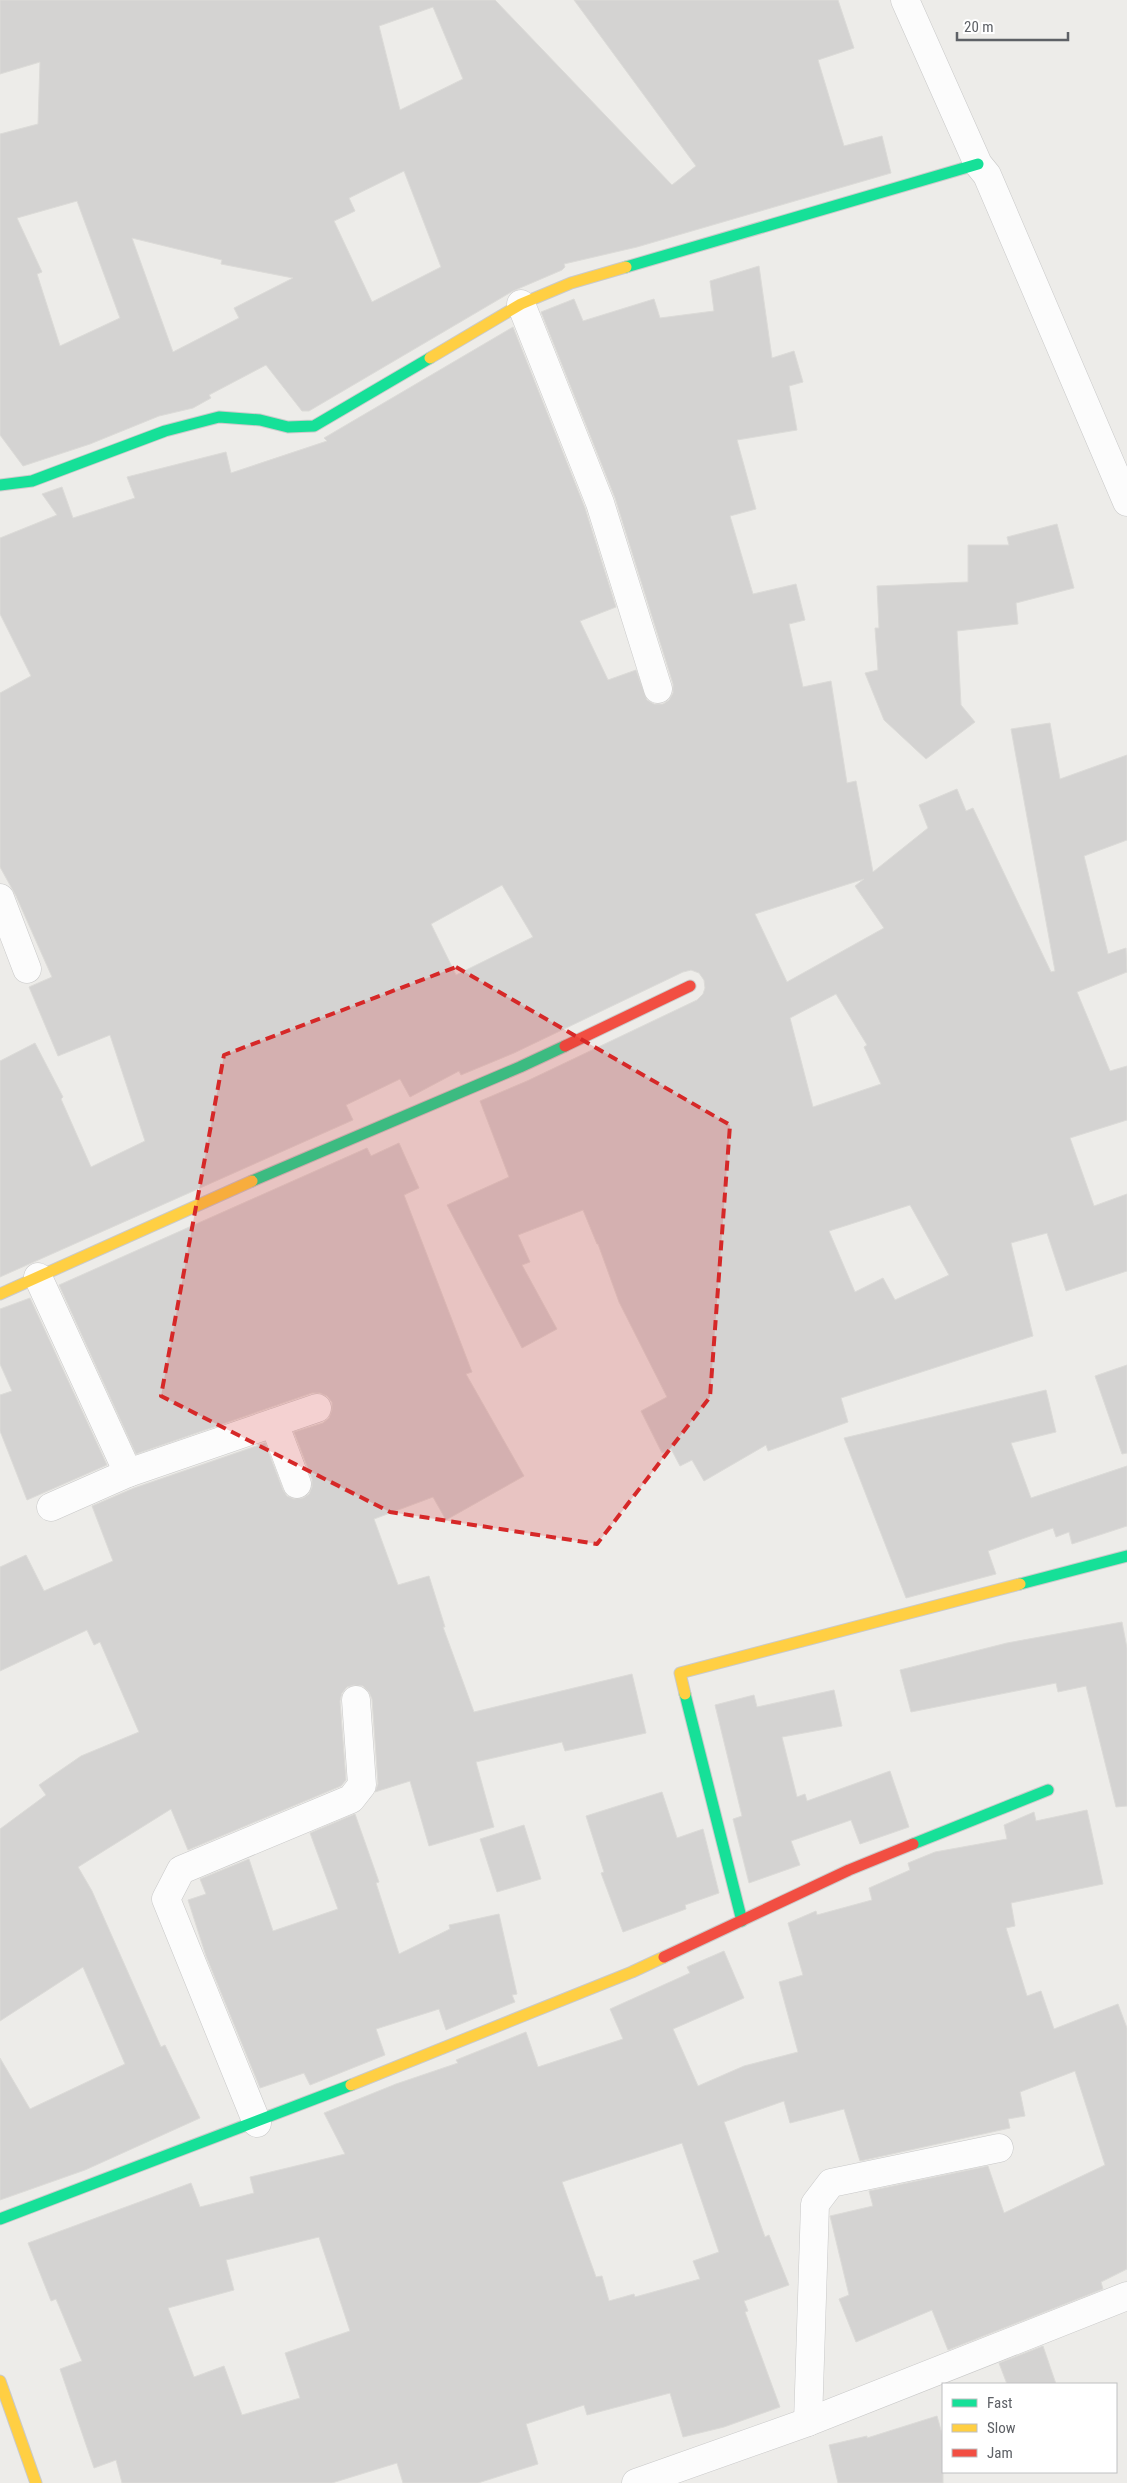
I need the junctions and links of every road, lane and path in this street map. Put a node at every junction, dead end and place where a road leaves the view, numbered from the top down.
1 (905, 0) edge
2 (978, 164) junction
3 (521, 304) junction
4 (0, 485) edge
5 (1127, 502) edge
6 (658, 689) dead end
7 (0, 898) edge
8 (27, 969) dead end
9 (690, 986) dead end
10 (38, 1277) junction
11 (0, 1294) edge
12 (317, 1408) dead end
13 (274, 1423) junction
14 (128, 1473) junction
15 (297, 1484) dead end
16 (52, 1507) dead end
17 (1127, 1556) edge
18 (356, 1700) dead end
19 (1048, 1790) dead end
20 (742, 1921) junction
21 (257, 2123) junction
22 (999, 2148) dead end
23 (0, 2219) edge
24 (1127, 2296) edge
25 (0, 2381) edge
26 (808, 2422) junction
27 (36, 2483) edge
28 (636, 2483) edge

1 - 2 street
2 - 3 street
2 - 5 street
3 - 4 street
3 - 6 street
7 - 8 street
9 - 10 street
10 - 11 street
10 - 14 street
12 - 13 street
13 - 14 street
13 - 15 street
14 - 16 street
17 - 20 street
18 - 21 street
19 - 20 street
20 - 21 street
21 - 23 street
22 - 26 street
24 - 26 street
25 - 27 street
26 - 28 street

